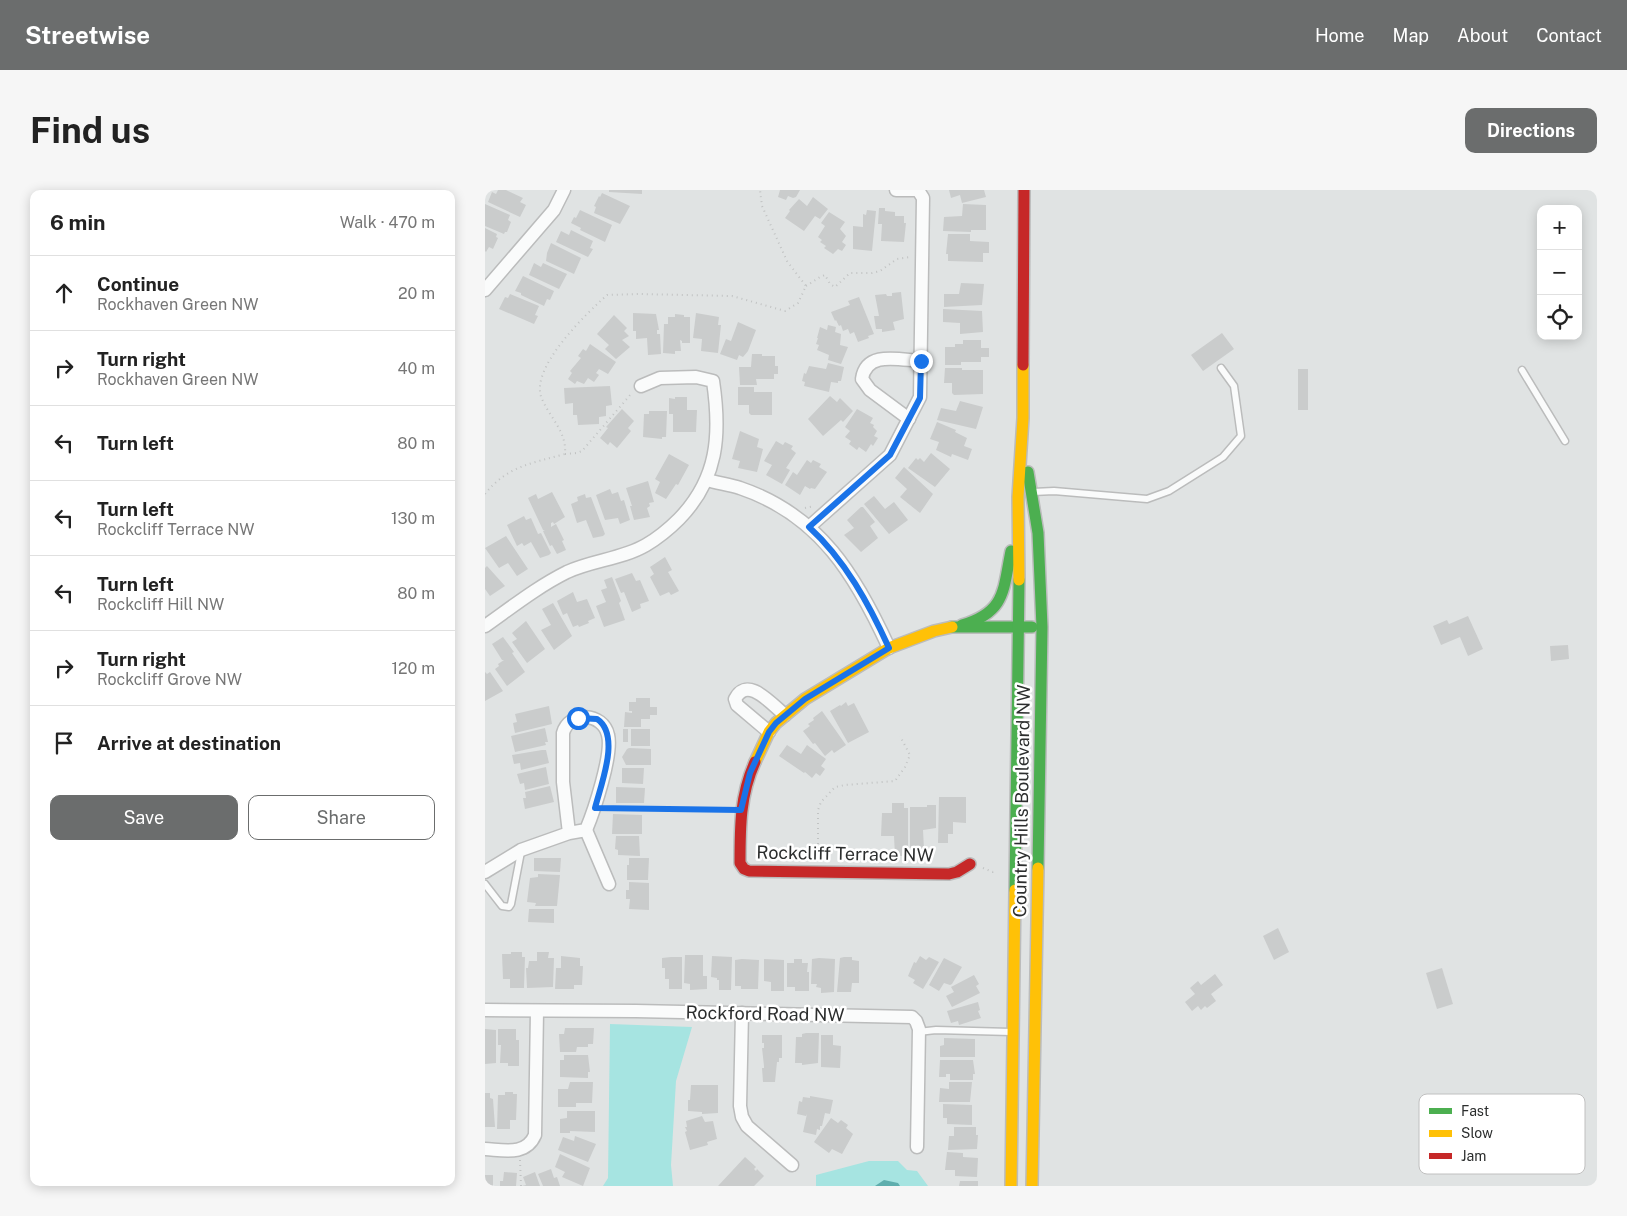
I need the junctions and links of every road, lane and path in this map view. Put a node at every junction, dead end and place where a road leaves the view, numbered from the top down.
1 (564, 190) edge
2 (760, 190) edge
3 (896, 190) edge
4 (1024, 190) edge
5 (922, 256) junction
6 (805, 286) junction
7 (485, 290) edge
8 (921, 361) junction
9 (1221, 368) dead end
10 (1522, 370) dead end
11 (641, 386) joint
12 (1023, 418) junction
13 (909, 419) junction
14 (1565, 441) dead end
15 (565, 454) junction
16 (707, 480) junction
17 (1030, 492) junction
18 (485, 494) edge
19 (1018, 497) junction
20 (1018, 513) junction
21 (809, 527) junction
22 (485, 626) edge
23 (957, 626) junction
24 (1019, 627) junction
25 (1042, 627) junction
26 (889, 648) junction
27 (785, 714) junction
28 (769, 732) junction
29 (900, 736) dead end
30 (595, 808) junction
31 (741, 810) junction
32 (586, 830) junction
33 (569, 833) junction
34 (521, 850) junction
35 (970, 864) dead end
36 (818, 871) junction
37 (485, 872) edge
38 (485, 884) edge
39 (609, 884) dead end
40 (485, 1010) edge
41 (537, 1011) junction
42 (742, 1013) junction
43 (918, 1032) junction
44 (1012, 1032) junction
45 (917, 1147) dead end
46 (485, 1150) edge
47 (520, 1150) junction
48 (792, 1165) dead end
49 (521, 1186) edge
50 (1011, 1186) edge
51 (1032, 1186) edge

1 - 7 street
2 - 6 path
3 - 5 street
4 - 12 main road, Country Hills Boulevard NW
5 - 6 path
5 - 8 street
6 - 15 path
8 - 13 street
8 - 13 street
9 - 17 lane
10 - 14 lane
11 - 15 path
11 - 16 street
12 - 17 main road, Country Hills Boulevard NW
12 - 19 main road, Country Hills Boulevard NW
13 - 21 street
15 - 18 path
16 - 21 street
16 - 22 street
17 - 19 lane
17 - 25 main road, Country Hills Boulevard NW
19 - 20 main road, Country Hills Boulevard NW
20 - 23 main road
20 - 24 main road, Country Hills Boulevard NW
21 - 26 street
23 - 24 main road, Rockcliff Terrace NW
23 - 26 main road, Rockcliff Terrace NW
24 - 25 main road, Rockcliff Terrace NW
24 - 44 main road, Country Hills Boulevard NW
25 - 51 main road, Country Hills Boulevard NW
26 - 27 main road, Rockcliff Terrace NW
27 - 28 main road, Rockcliff Terrace NW
27 - 28 street
28 - 31 main road, Rockcliff Terrace NW
29 - 36 path
30 - 31 path
30 - 32 street
30 - 33 street
31 - 36 main road, Rockcliff Terrace NW
32 - 33 street
32 - 39 street
33 - 34 street
34 - 37 street
34 - 38 lane
35 - 36 main road, Rockcliff Terrace NW
40 - 41 street, Rockford Road NW
41 - 42 street, Rockford Road NW
41 - 47 street
42 - 43 street, Rockford Road NW
42 - 48 street
43 - 44 lane
43 - 45 street
44 - 50 main road, Country Hills Boulevard NW
46 - 47 street
47 - 49 path

